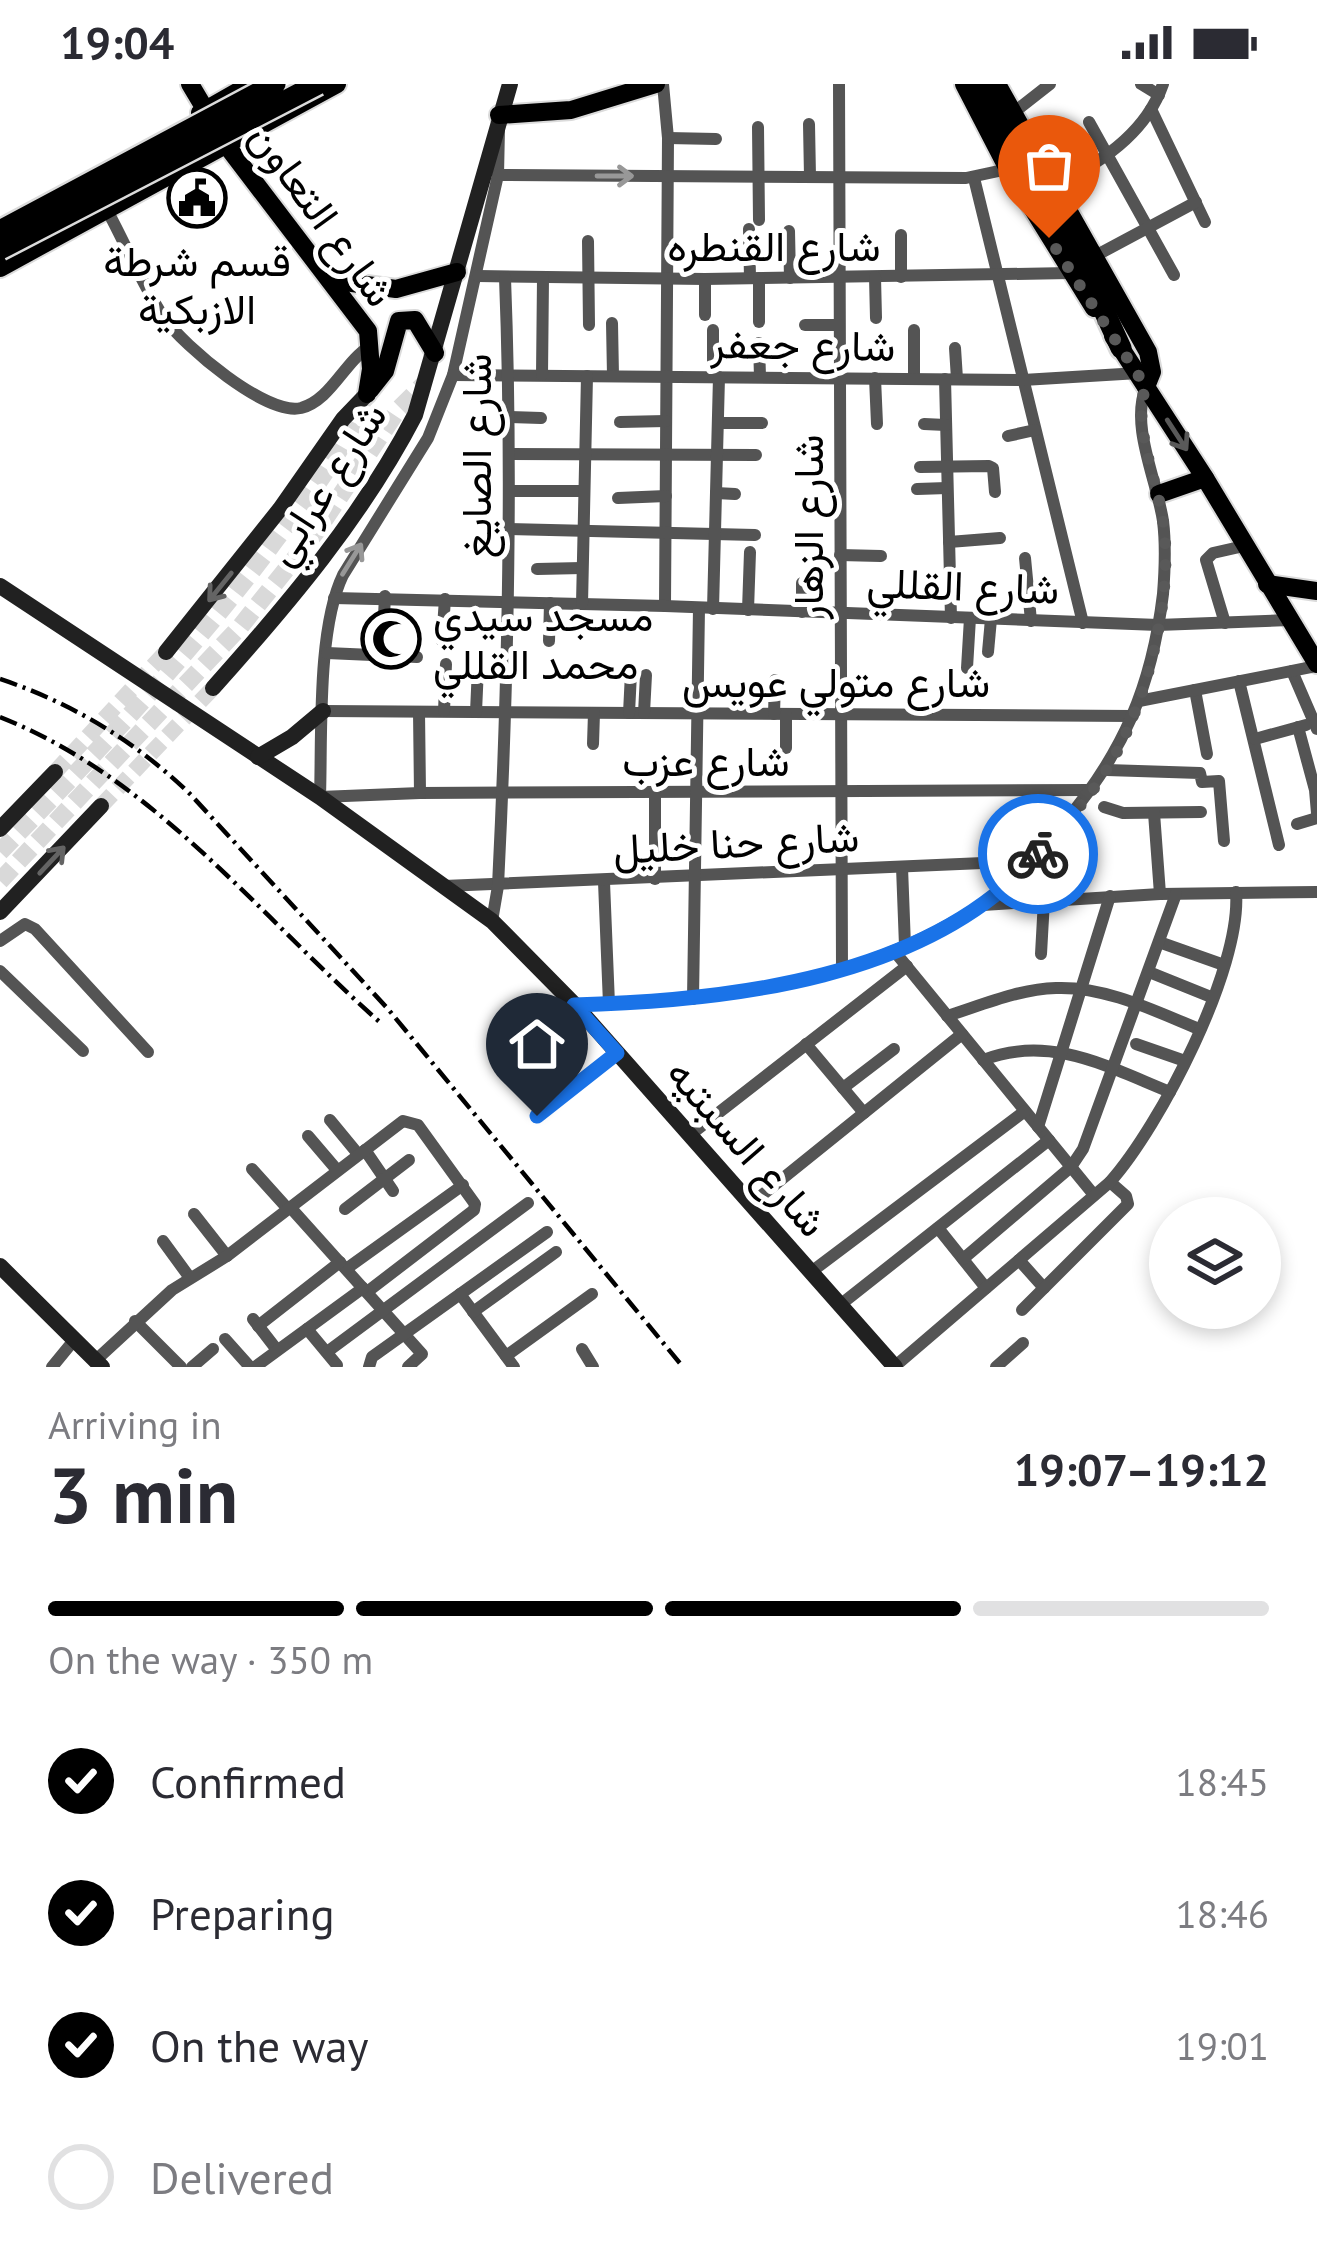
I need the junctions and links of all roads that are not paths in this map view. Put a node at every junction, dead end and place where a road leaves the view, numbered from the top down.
1 (190, 84) edge
2 (251, 84) edge
3 (275, 84) edge
4 (318, 84) edge
5 (337, 84) edge
6 (509, 84) edge
7 (660, 84) edge
8 (838, 84) edge
9 (964, 84) edge
10 (980, 84) edge
11 (997, 84) edge
12 (1050, 84) edge
13 (1141, 84) edge
14 (1161, 89) edge
15 (1151, 109) junction
16 (204, 110) junction
17 (1012, 113) junction
18 (498, 118) junction
19 (1089, 122) dead end
20 (809, 124) dead end
21 (758, 127) dead end
22 (668, 137) junction
23 (716, 139) dead end
24 (227, 146) junction
25 (1107, 155) junction
26 (1009, 169) junction
27 (497, 175) junction
28 (668, 176) junction
29 (759, 177) junction
30 (810, 177) junction
31 (840, 177) junction
32 (974, 178) junction
33 (1055, 184) junction
34 (1196, 202) junction
35 (107, 210) junction
36 (0, 220) edge
37 (1205, 222) dead end
38 (1148, 228) junction
39 (0, 231) edge
40 (789, 231) dead end
41 (901, 235) dead end
42 (588, 241) dead end
43 (0, 249) edge
44 (1095, 256) junction
45 (0, 268) edge
46 (457, 272) junction
47 (1174, 275) dead end
48 (478, 276) junction
49 (997, 276) junction
50 (1079, 276) junction
51 (839, 277) junction
52 (875, 277) junction
53 (901, 277) junction
54 (505, 278) junction
55 (543, 278) junction
56 (667, 278) junction
57 (705, 278) junction
58 (754, 278) junction
59 (790, 278) junction
60 (589, 279) junction
61 (330, 280) junction
62 (705, 315) dead end
63 (876, 318) dead end
64 (759, 322) dead end
65 (612, 323) dead end
66 (589, 325) dead end
67 (805, 325) dead end
68 (839, 325) junction
69 (713, 330) dead end
70 (914, 330) dead end
71 (759, 343) dead end
72 (371, 346) junction
73 (956, 348) dead end
74 (1121, 348) joint
75 (435, 353) junction
76 (453, 375) junction
77 (508, 375) junction
78 (542, 375) junction
79 (587, 376) junction
80 (613, 376) junction
81 (667, 376) junction
82 (716, 377) junction
83 (760, 377) junction
84 (839, 377) junction
85 (1145, 377) junction
86 (875, 379) junction
87 (914, 379) junction
88 (951, 379) junction
89 (1023, 380) junction
90 (367, 394) junction
91 (510, 417) junction
92 (541, 418) dead end
93 (666, 421) junction
94 (620, 422) dead end
95 (718, 423) junction
96 (762, 423) dead end
97 (877, 424) dead end
98 (924, 424) dead end
99 (946, 425) junction
100 (1035, 430) junction
101 (1008, 436) dead end
102 (510, 454) junction
103 (585, 454) junction
104 (666, 454) junction
105 (717, 455) junction
106 (756, 455) dead end
107 (920, 467) dead end
108 (947, 467) junction
109 (1205, 478) junction
110 (947, 488) junction
111 (917, 489) dead end
112 (509, 491) junction
113 (584, 491) junction
114 (995, 492) dead end
115 (716, 493) junction
116 (735, 494) dead end
117 (1159, 494) junction
118 (666, 496) junction
119 (618, 498) dead end
120 (509, 530) junction
121 (584, 530) junction
122 (665, 531) junction
123 (715, 534) junction
124 (755, 535) dead end
125 (1000, 538) dead end
126 (949, 542) junction
127 (1244, 545) junction
128 (750, 552) dead end
129 (840, 555) junction
130 (880, 556) dead end
131 (1025, 558) dead end
132 (537, 568) dead end
133 (583, 568) junction
134 (802, 583) dead end
135 (1267, 584) junction
136 (0, 586) edge
137 (1317, 591) edge
138 (385, 596) junction
139 (334, 598) junction
140 (445, 599) junction
141 (508, 601) junction
142 (550, 603) junction
143 (582, 604) junction
144 (665, 606) junction
145 (706, 609) junction
146 (748, 610) junction
147 (802, 612) junction
148 (840, 612) junction
149 (951, 618) junction
150 (970, 618) junction
151 (991, 619) junction
152 (1289, 620) junction
153 (1031, 621) junction
154 (1083, 623) junction
155 (1225, 623) junction
156 (1158, 625) junction
157 (1310, 638) edge
158 (442, 641) dead end
159 (549, 641) dead end
160 (166, 652) tunnel mouth
161 (988, 652) dead end
162 (327, 653) junction
163 (382, 656) junction
164 (417, 657) dead end
165 (446, 664) dead end
166 (1317, 665) edge
167 (478, 667) dead end
168 (967, 668) dead end
169 (1292, 671) junction
170 (631, 673) dead end
171 (646, 675) dead end
172 (775, 680) dead end
173 (1239, 681) junction
174 (213, 688) tunnel mouth
175 (1196, 690) junction
176 (1138, 701) junction
177 (322, 711) junction
178 (444, 711) junction
179 (419, 712) junction
180 (476, 712) junction
181 (506, 712) junction
182 (594, 713) junction
183 (629, 713) junction
184 (644, 713) junction
185 (698, 713) junction
186 (841, 713) junction
187 (780, 714) junction
188 (1133, 716) junction
189 (1316, 726) edge
190 (1298, 727) junction
191 (1255, 739) junction
192 (593, 744) dead end
193 (786, 748) dead end
194 (1207, 754) dead end
195 (258, 757) junction
196 (1107, 770) junction
197 (55, 772) tunnel mouth
198 (1093, 790) junction
199 (842, 792) junction
200 (420, 793) junction
201 (502, 793) junction
202 (656, 794) junction
203 (697, 794) junction
204 (320, 797) junction
205 (101, 806) tunnel mouth
206 (1104, 807) dead end
207 (1201, 812) dead end
208 (1154, 813) junction
209 (1317, 815) edge
210 (1298, 824) dead end
211 (0, 829) edge
212 (1224, 841) dead end
213 (1280, 845) dead end
214 (1032, 861) junction
215 (902, 867) junction
216 (842, 869) junction
217 (695, 877) junction
218 (655, 879) junction
219 (604, 882) junction
220 (443, 886) junction
221 (498, 886) junction
222 (1236, 892) junction
223 (1317, 892) edge
224 (1176, 893) junction
225 (1160, 894) junction
226 (1110, 896) junction
227 (1044, 900) junction
228 (980, 905) junction
229 (0, 912) edge
230 (491, 921) junction
231 (0, 941) edge
232 (1160, 942) junction
233 (900, 949) junction
234 (1042, 954) dead end
235 (1224, 965) junction
236 (907, 966) junction
237 (842, 969) junction
238 (0, 971) edge
239 (1149, 972) junction
240 (1082, 989) junction
241 (1211, 997) junction
242 (693, 999) junction
243 (609, 1004) junction
244 (1137, 1004) junction
245 (574, 1005) junction
246 (947, 1016) junction
247 (1199, 1029) junction
248 (962, 1034) junction
249 (806, 1044) junction
250 (1136, 1044) dead end
251 (894, 1048) dead end
252 (1061, 1050) junction
253 (83, 1052) dead end
254 (148, 1052) dead end
255 (617, 1053) junction
256 (983, 1060) junction
257 (1184, 1061) junction
258 (1114, 1069) junction
259 (843, 1088) junction
260 (1170, 1092) junction
261 (1025, 1111) junction
262 (864, 1113) junction
263 (537, 1116) dead end
264 (330, 1120) dead end
265 (1038, 1127) junction
266 (689, 1135) junction
267 (308, 1136) dead end
268 (1049, 1140) junction
269 (361, 1152) junction
270 (410, 1160) dead end
271 (1071, 1167) junction
272 (252, 1168) dead end
273 (338, 1170) junction
274 (1110, 1182) junction
275 (389, 1185) junction
276 (463, 1185) junction
277 (1094, 1195) junction
278 (528, 1203) dead end
279 (751, 1204) junction
280 (289, 1208) junction
281 (345, 1209) dead end
282 (194, 1214) dead end
283 (938, 1228) junction
284 (547, 1232) dead end
285 (163, 1241) dead end
286 (556, 1252) dead end
287 (227, 1256) junction
288 (963, 1259) junction
289 (1019, 1260) junction
290 (0, 1266) edge
291 (343, 1266) junction
292 (811, 1272) junction
293 (190, 1278) junction
294 (986, 1288) junction
295 (1043, 1288) junction
296 (365, 1290) junction
297 (460, 1294) junction
298 (592, 1294) dead end
299 (840, 1305) junction
300 (383, 1310) junction
301 (1022, 1310) dead end
302 (473, 1312) junction
303 (135, 1321) junction
304 (307, 1329) junction
305 (405, 1334) junction
306 (75, 1339) junction
307 (225, 1339) dead end
308 (1023, 1343) dead end
309 (213, 1349) dead end
310 (582, 1349) dead end
311 (277, 1350) junction
312 (327, 1352) junction
313 (510, 1362) edge
314 (414, 1363) edge
315 (99, 1364) edge
316 (338, 1365) edge
317 (52, 1367) edge
318 (181, 1367) edge
319 (192, 1367) edge
320 (253, 1367) edge
321 (368, 1367) edge
322 (593, 1367) edge
323 (894, 1367) edge
324 (996, 1367) edge

1 - 16 main road, شارع التعاون
2 - 16 main road
3 - 39 highway, bridge
4 - 43 highway, bridge
5 - 24 main road
6 - 18 street, شارع عرابي
7 - 18 main road
7 - 22 street
8 - 31 street, شارع الزهار
9 - 26 main road
10 - 50 highway
11 - 17 main road
12 - 17 street
13 - 14 street
14 - 15 street
15 - 25 street
15 - 34 street
16 - 24 main road, شارع التعاون
16 - 36 main road
17 - 33 main road
18 - 27 street
18 - 46 street, شارع عرابي
19 - 25 street
20 - 30 street
21 - 29 street
22 - 23 street
22 - 28 street
24 - 35 main road
24 - 61 main road, شارع التعاون
25 - 33 street
25 - 38 street
26 - 32 street
26 - 50 main road
27 -> 28 street
27 - 48 street
28 - 29 street
28 - 56 street
29 - 30 street
29 - 58 street
30 - 31 street
31 - 32 street
31 - 51 street, شارع الزهار
32 - 49 street
33 - 44 main road
34 - 37 street
34 - 38 street
35 - 45 main road
35 - 72 street
38 - 44 street
38 - 47 street
40 - 59 street
41 - 53 street
42 - 60 street
44 - 85 main road
46 - 61 main road
46 - 75 street, شارع عرابي
48 - 54 street, شارع القنطره
48 - 76 street
49 - 50 street, شارع القنطره
49 - 53 street, شارع القنطره
49 - 89 street
50 - 74 highway
51 - 52 street, شارع القنطره
51 - 59 street, شارع القنطره
51 - 68 street, شارع الزهار
52 - 53 street, شارع القنطره
52 - 63 street
54 - 55 street, شارع القنطره
54 - 77 street, شارع الصايغ
55 - 60 street, شارع القنطره
55 - 78 street
56 - 57 street, شارع القنطره
56 - 60 street, شارع القنطره
56 - 81 street
57 - 58 street, شارع القنطره
57 - 62 street
58 - 59 street, شارع القنطره
58 - 64 street
60 - 66 street
61 - 72 main road, شارع التعاون
65 - 80 street
67 - 68 street
68 - 84 street, شارع الزهار
69 - 82 street
70 - 87 street
71 - 83 street
72 - 90 main road, شارع التعاون
73 - 88 street
74 - 85 main road
75 - 90 main road
75 - 174 street, شارع عرابي
76 - 77 street, شارع جعفر
139 -> 76 street
77 - 78 street, شارع جعفر
77 - 91 street, شارع الصايغ
78 - 79 street, شارع جعفر
79 - 80 street, شارع جعفر
79 - 103 street
80 - 81 street, شارع جعفر
81 - 82 street, شارع جعفر
81 - 93 street
82 - 83 street, شارع جعفر
82 - 95 street
83 - 84 street, شارع جعفر
84 - 86 street, شارع جعفر
84 - 129 street, شارع الزهار
85 - 89 street, شارع جعفر
85 -> 109 main road
85 - 117 street
86 - 87 street, شارع جعفر
86 - 97 street
87 - 88 street, شارع جعفر
88 - 89 street, شارع جعفر
88 - 99 street
89 - 100 street
90 -> 160 street
91 - 92 street
91 - 102 street, شارع الصايغ
93 - 94 street
93 - 104 street
95 - 96 street
95 - 105 street
98 - 99 street
99 - 108 street
100 - 101 street
100 - 154 street
102 - 103 street
102 - 112 street, شارع الصايغ
103 - 104 street
103 - 113 street
104 - 105 street
104 - 118 street
105 - 106 street
105 - 115 street
107 - 108 street
108 - 110 street
108 - 114 street
109 - 117 main road
109 - 127 main road
110 - 111 street
110 - 126 street
112 - 113 street
112 - 120 street, شارع الصايغ
113 - 121 street
115 - 116 street
115 - 123 street
117 - 156 street
118 - 119 street
118 - 122 street
120 - 121 street
120 - 141 street, شارع الصايغ
121 - 122 street
121 - 133 street
122 - 123 street
122 - 144 street
123 - 124 street
123 - 145 street
125 - 126 street
126 - 149 street
127 - 135 main road
127 - 155 street
128 - 146 street
129 - 130 street
129 - 148 street, شارع الزهار
131 - 153 street
132 - 133 street
133 - 143 street
134 - 147 street
135 - 137 main road
135 - 152 main road
136 - 195 street, شارع السبتيه
138 - 139 street, شارع القللي
138 - 140 street, شارع القللي
138 - 163 street
139 - 162 street
140 - 141 street, شارع القللي
140 - 158 street
141 - 142 street, شارع القللي
141 - 181 street, شارع الصايغ
142 - 143 street, شارع القللي
142 - 159 street
143 - 144 street, شارع القللي
144 - 145 street, شارع القللي
145 - 146 street, شارع القللي
145 - 185 street
146 - 147 street, شارع القللي
147 - 148 street, شارع القللي
148 - 149 street, شارع القللي
148 - 186 street, شارع الزهار
149 - 150 street, شارع القللي
150 - 151 street, شارع القللي
150 - 168 street
151 - 153 street, شارع القللي
151 - 161 street
152 - 155 street, شارع القللي
152 - 157 main road
153 - 154 street, شارع القللي
154 - 156 street, شارع القللي
155 - 156 street, شارع القللي
156 - 176 street
157 - 166 main road
162 - 163 street
162 - 177 street
163 - 164 street
165 - 178 street
166 - 169 street
167 - 180 street
169 - 173 street
169 - 189 street
170 - 183 street
171 - 184 street
172 - 187 street
173 - 175 street
173 - 191 street
175 - 176 street
175 - 194 street
176 - 188 street
177 - 179 street, شارع متولي عويس
177 - 195 street
177 - 204 street
178 - 179 street, شارع متولي عويس
178 - 180 street, شارع متولي عويس
179 - 200 street
180 - 181 street, شارع متولي عويس
181 - 182 street, شارع متولي عويس
181 - 201 street, شارع الصايغ
182 - 183 street, شارع متولي عويس
182 - 192 street
183 - 184 street, شارع متولي عويس
184 - 185 street, شارع متولي عويس
185 - 187 street, شارع متولي عويس
185 - 203 street
186 - 187 street, شارع متولي عويس
186 - 188 street, شارع متولي عويس
186 - 199 street, شارع الزهار
187 - 193 street
188 - 196 street
189 - 190 street
190 - 191 street
190 - 209 street
191 - 213 street
195 - 204 street, شارع السبتيه
196 - 198 street
196 - 212 street
197 - 211 street
198 - 199 street, شارع عزب
198 - 214 street
199 - 203 street, شارع عزب
199 - 216 street, شارع الزهار
200 - 201 street, شارع عزب
200 - 204 street, شارع عزب
201 - 202 street, شارع عزب
201 - 221 street, شارع الصايغ
202 - 203 street, شارع عزب
202 - 218 street
203 - 217 street
204 - 220 street, شارع السبتيه
229 -> 205 street
206 - 208 street
207 - 208 street
208 - 225 street
209 - 210 street
214 - 215 street, شارع حنا خليل
214 - 228 street
215 - 216 street, شارع حنا خليل
215 - 233 street
216 - 217 street, شارع حنا خليل
216 - 237 street, شارع الزهار
217 - 218 street, شارع حنا خليل
217 - 242 street
218 - 219 street, شارع حنا خليل
219 - 221 street, شارع حنا خليل
219 - 243 street
220 - 221 street, شارع حنا خليل
220 - 230 street, شارع السبتيه
221 - 230 street, شارع الصايغ
222 - 223 street
222 - 224 street
222 - 235 street
224 - 225 street
224 - 232 street
225 - 226 street
226 - 227 street
226 - 240 street
227 - 228 street
227 - 234 street
228 - 233 street
230 - 245 street, شارع السبتيه
231 - 254 street
232 - 235 street
232 - 239 street
233 - 236 street
233 - 237 street
235 - 241 street
236 - 246 street
236 - 249 street
237 - 242 street
238 - 253 street
239 - 241 street
239 - 244 street
240 - 244 street
240 - 246 street
240 - 252 street
241 - 247 street
242 - 243 street
243 - 245 street
244 - 247 street
244 - 258 street
245 - 255 street, شارع السبتيه
246 - 248 street
247 - 257 street
248 - 256 street
248 - 262 street
249 - 259 street
249 - 266 street
250 - 257 street
251 - 259 street
252 - 256 street
252 - 258 street
252 - 265 street
255 - 263 street
255 - 266 street, شارع السبتيه
256 - 261 street
257 - 260 street
258 - 260 street
258 - 271 street
259 - 262 street
260 - 274 street
261 - 265 street
261 - 292 street
262 - 279 street
264 - 269 street
265 - 268 street
266 - 279 street, شارع السبتيه
267 - 273 street
268 - 271 street
268 - 283 street
269 - 273 street
269 - 275 street
269 - 276 street
270 - 275 street
271 - 277 street
271 - 288 street
272 - 280 street
273 - 280 street
274 - 277 street
274 - 295 street
275 - 281 street
276 - 291 street
276 - 296 street
277 - 289 street
278 - 300 street
279 - 292 street, شارع السبتيه
280 - 287 street
280 - 291 street
282 - 287 street
283 - 288 street
283 - 299 street
284 - 297 street
285 - 293 street
286 - 302 street
287 - 293 street
288 - 294 street
289 - 294 street
289 - 295 street
290 - 306 street
291 - 296 street
291 - 311 street
292 - 299 street, شارع السبتيه
293 - 303 street
294 - 323 street
295 - 301 street
296 - 300 street
296 - 304 street
297 - 302 street
297 - 305 street
298 - 313 street
299 - 323 street, شارع السبتيه
300 - 305 street
300 - 312 street
302 - 313 street
303 - 315 street
303 - 318 street
304 - 311 street
304 - 312 street
305 - 314 street
305 - 321 street
306 - 315 street
306 - 317 street
307 - 320 street
308 - 324 street
309 - 319 street
310 - 322 street
311 - 320 street
312 - 316 street

